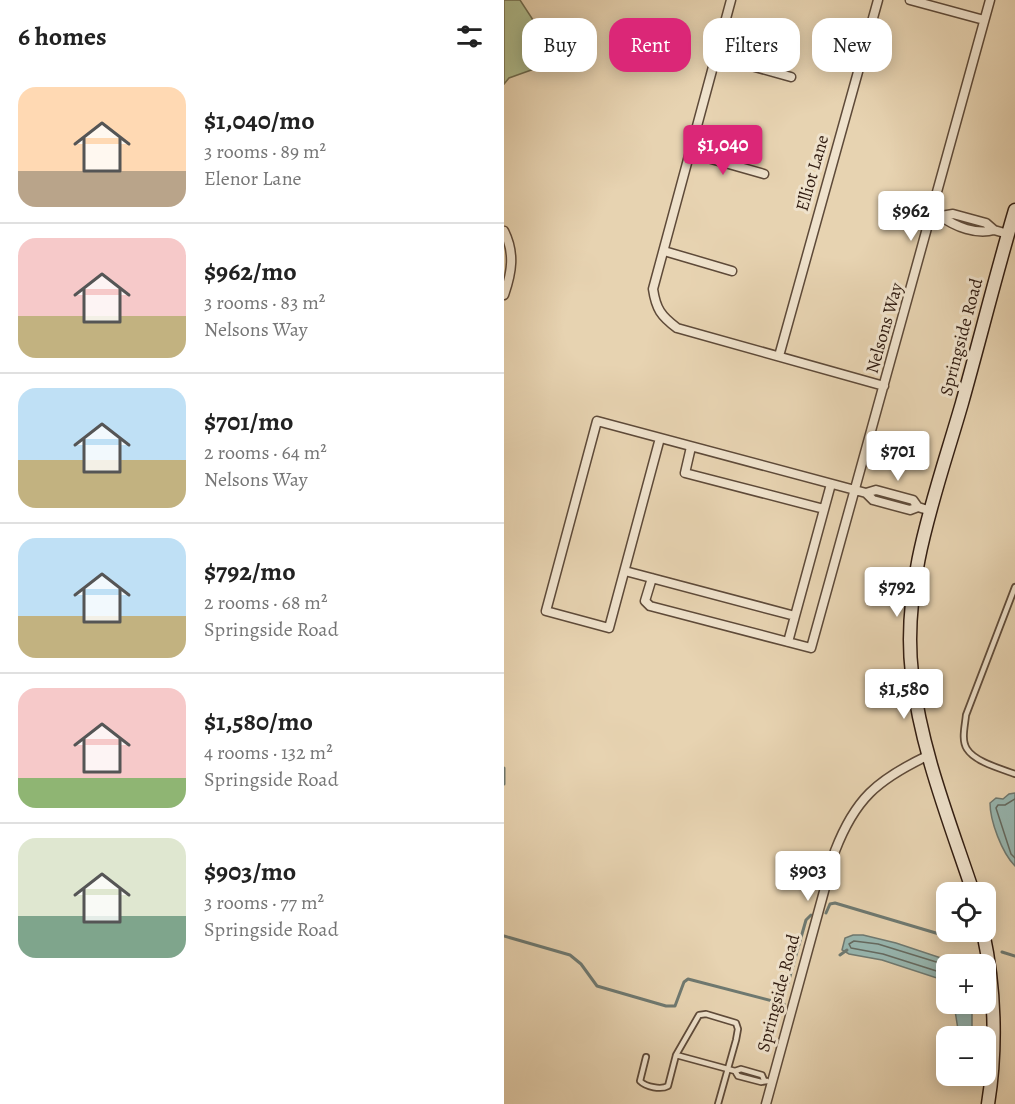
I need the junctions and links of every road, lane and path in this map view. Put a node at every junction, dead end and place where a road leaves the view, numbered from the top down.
1 (731, 0) edge
2 (878, 0) edge
3 (910, 0) edge
4 (990, 0) edge
5 (726, 18) edge
6 (984, 20) junction
7 (712, 72) edge
8 (773, 72) edge
9 (791, 77) dead end
10 (690, 153) junction
11 (764, 174) dead end
12 (1015, 210) edge
13 (937, 215) junction
14 (504, 231) edge
15 (1012, 235) edge
16 (664, 251) junction
17 (732, 271) dead end
18 (504, 295) edge
19 (779, 356) junction
20 (885, 386) junction
21 (660, 438) junction
22 (692, 447) junction
23 (831, 484) junction
24 (855, 490) junction
25 (824, 509) junction
26 (931, 511) junction
27 (625, 571) junction
28 (652, 578) junction
29 (1015, 587) edge
30 (795, 616) junction
31 (788, 642) junction
32 (927, 756) junction
33 (1015, 774) edge
34 (970, 882) edge
35 (985, 942) edge
36 (676, 1055) junction
37 (646, 1057) dead end
38 (728, 1069) junction
39 (768, 1081) junction
40 (718, 1104) edge
41 (766, 1104) edge
42 (988, 1104) edge

1 - 5 street
2 - 19 street, Elliot Lane
3 - 6 street
4 - 6 street, Nelsons Way
6 - 13 street, Nelsons Way
7 - 10 street
8 - 9 street
10 - 11 street
10 - 16 street
12 - 15 main road, Springside Road
13 - 15 street
13 - 20 street, Nelsons Way
14 - 18 street
15 - 26 main road, Springside Road
16 - 17 street
16 - 19 street
19 - 20 street
20 - 24 street, Nelsons Way
21 - 22 street
21 - 27 street
21 - 27 street
22 - 23 street
22 - 25 street
23 - 24 street
23 - 25 street
24 - 26 street
24 - 31 street, Nelsons Way
25 - 30 street
26 - 32 main road, Springside Road
27 - 28 street
28 - 30 street
28 - 31 street
29 - 33 lane
30 - 31 street
32 - 34 main road, Springside Road
32 - 39 street, Springside Road
35 - 42 main road
36 - 37 lane
36 - 38 lane
36 - 38 lane
38 - 39 lane
38 - 40 lane
39 - 41 street, Springside Road

